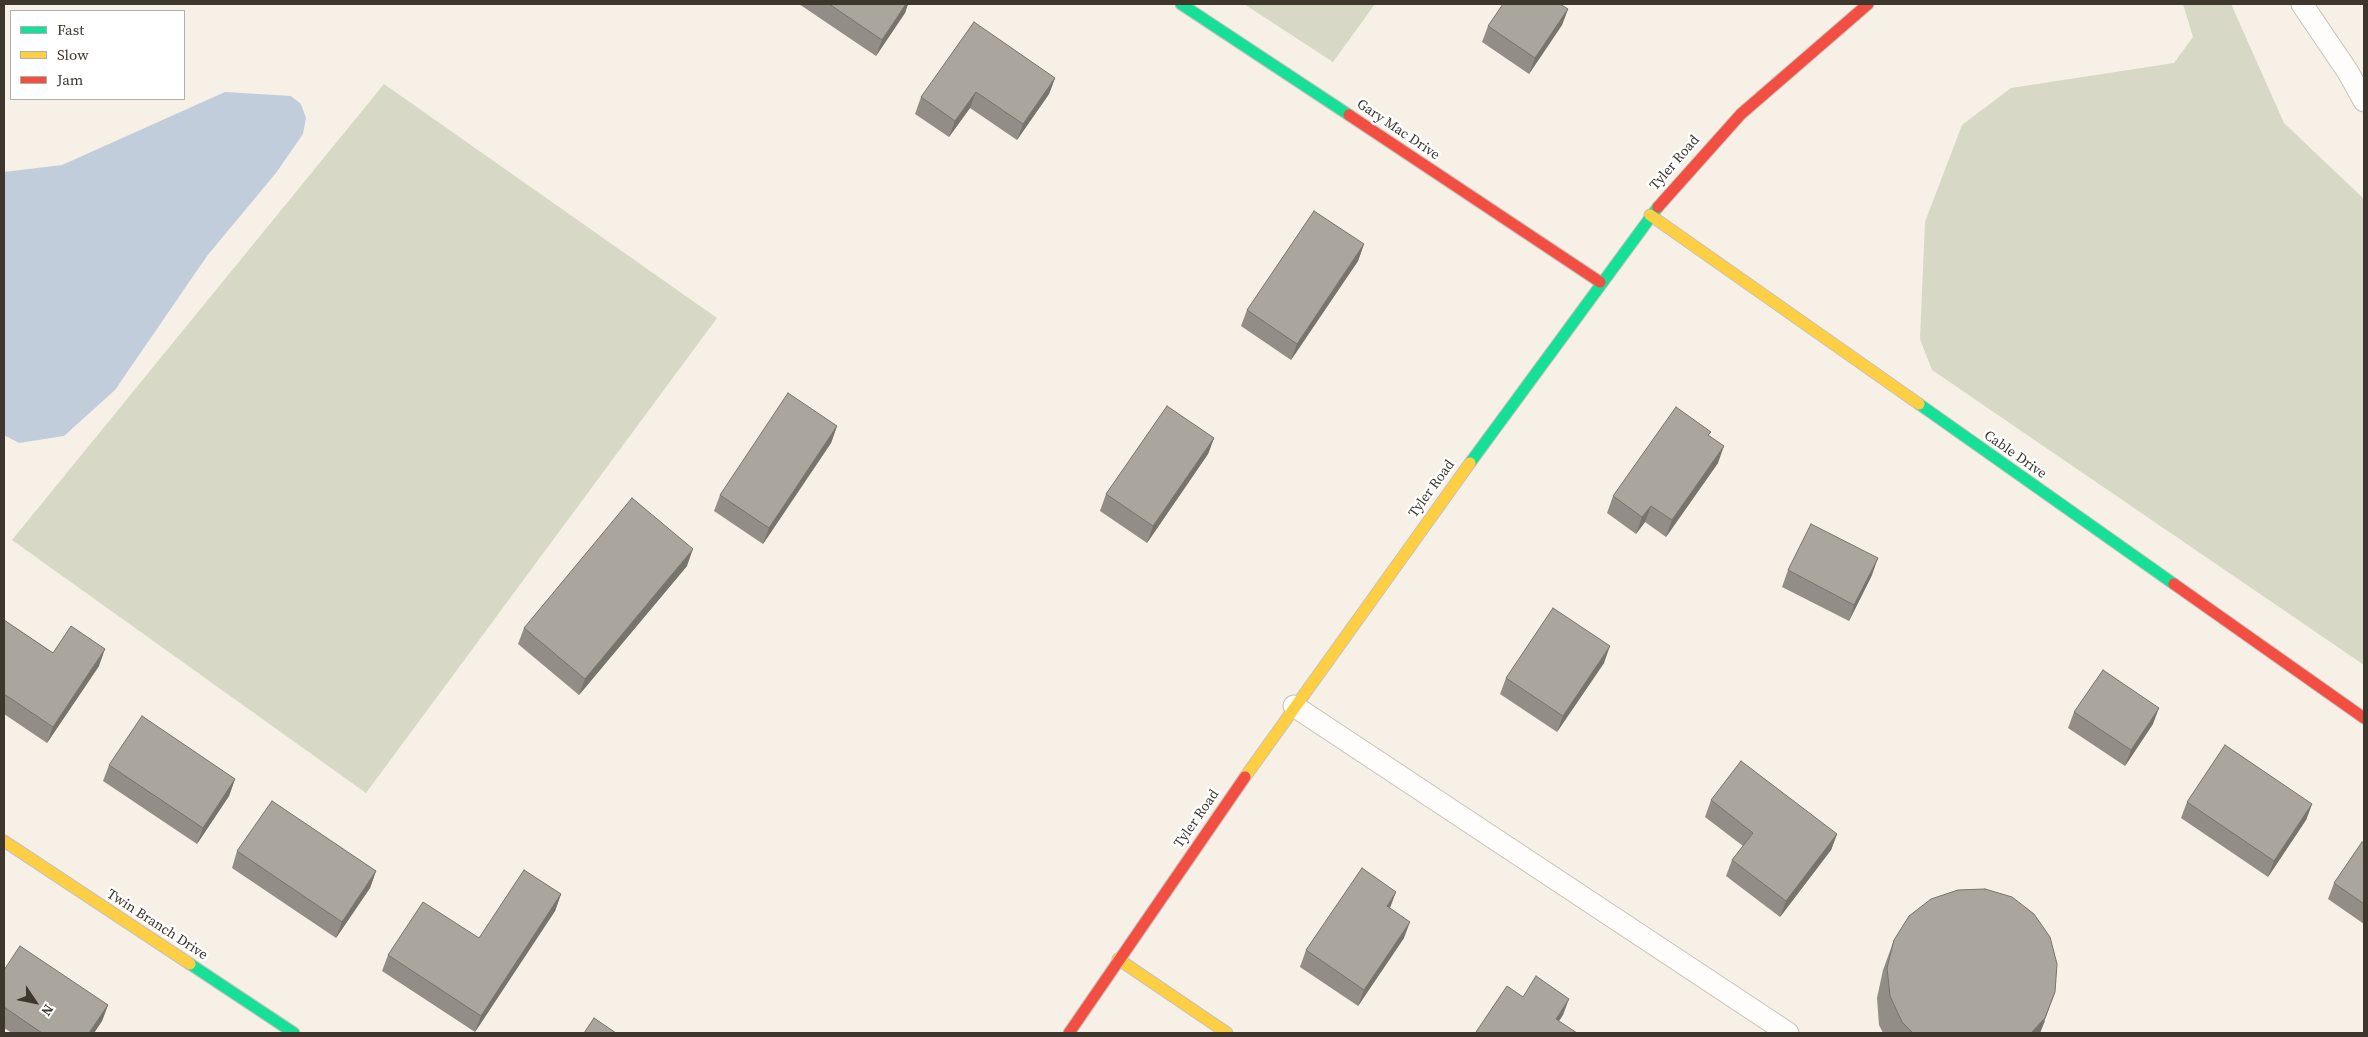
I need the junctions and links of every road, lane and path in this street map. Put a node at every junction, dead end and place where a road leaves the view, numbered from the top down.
1 (1181, 4) edge
2 (1868, 4) edge
3 (2302, 4) edge
4 (2356, 75) edge
5 (2364, 101) edge
6 (1650, 215) junction
7 (1600, 282) junction
8 (1294, 706) junction
9 (2364, 718) edge
10 (4, 841) edge
11 (1118, 959) junction
12 (294, 1033) edge
13 (1068, 1033) edge
14 (1227, 1033) edge
15 (1788, 1033) edge

1 - 7 street, Gary Mac Drive
2 - 6 street, Tyler Road
3 - 4 lane
4 - 5 lane
6 - 7 street, Tyler Road
6 - 9 street, Cable Drive
7 - 8 street, Tyler Road
8 - 11 street, Tyler Road
8 - 15 lane
10 - 12 street, Twin Branch Drive
11 - 13 street, Tyler Road
11 - 14 street

